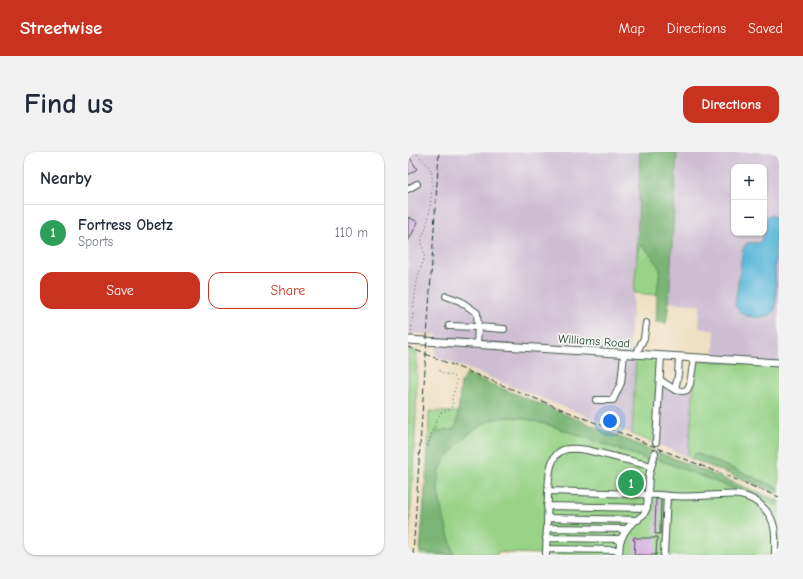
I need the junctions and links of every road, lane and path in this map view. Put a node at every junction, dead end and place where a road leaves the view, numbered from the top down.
1 (416, 152) edge
2 (417, 184) dead end
3 (408, 189) edge
4 (446, 296) dead end
5 (646, 323) dead end
6 (449, 326) dead end
7 (478, 327) junction
8 (504, 329) dead end
9 (409, 340) edge
10 (477, 344) junction
11 (624, 354) junction
12 (638, 354) junction
13 (661, 356) junction
14 (679, 357) junction
15 (694, 358) junction
16 (779, 364) edge
17 (438, 368) dead end
18 (660, 380) junction
19 (675, 390) junction
20 (596, 400) dead end
21 (656, 442) dead end
22 (428, 446) dead end
23 (655, 452) dead end
24 (651, 466) junction
25 (548, 493) junction
26 (648, 495) junction
27 (667, 496) junction
28 (547, 506) junction
29 (647, 508) junction
30 (547, 518) junction
31 (638, 520) junction
32 (546, 528) junction
33 (627, 529) junction
34 (546, 538) junction
35 (621, 539) junction
36 (546, 552) edge
37 (619, 553) edge
38 (664, 555) edge
39 (775, 555) edge

1 - 9 path
2 - 3 lane
4 - 7 lane
5 - 12 lane
6 - 7 lane
7 - 8 lane
7 - 10 lane
9 - 10 main road, Williams Road
10 - 11 main road, Williams Road
11 - 12 main road, Williams Road
11 - 20 lane
12 - 13 main road, Williams Road
13 - 14 main road, Williams Road
13 - 18 lane
14 - 15 main road, Williams Road
14 - 19 lane
15 - 16 main road, Williams Road
15 - 19 lane
17 - 22 path
18 - 19 lane
18 - 21 lane
23 - 24 lane
24 - 25 lane
24 - 26 lane
25 - 26 lane
25 - 28 lane
26 - 27 lane
26 - 29 lane
27 - 38 lane
27 - 39 lane
28 - 29 lane
28 - 30 lane
29 - 31 lane
30 - 31 lane
30 - 32 lane
31 - 33 lane
32 - 33 lane
32 - 34 lane
33 - 35 lane
34 - 35 lane
34 - 36 lane
35 - 37 lane
36 - 37 lane

